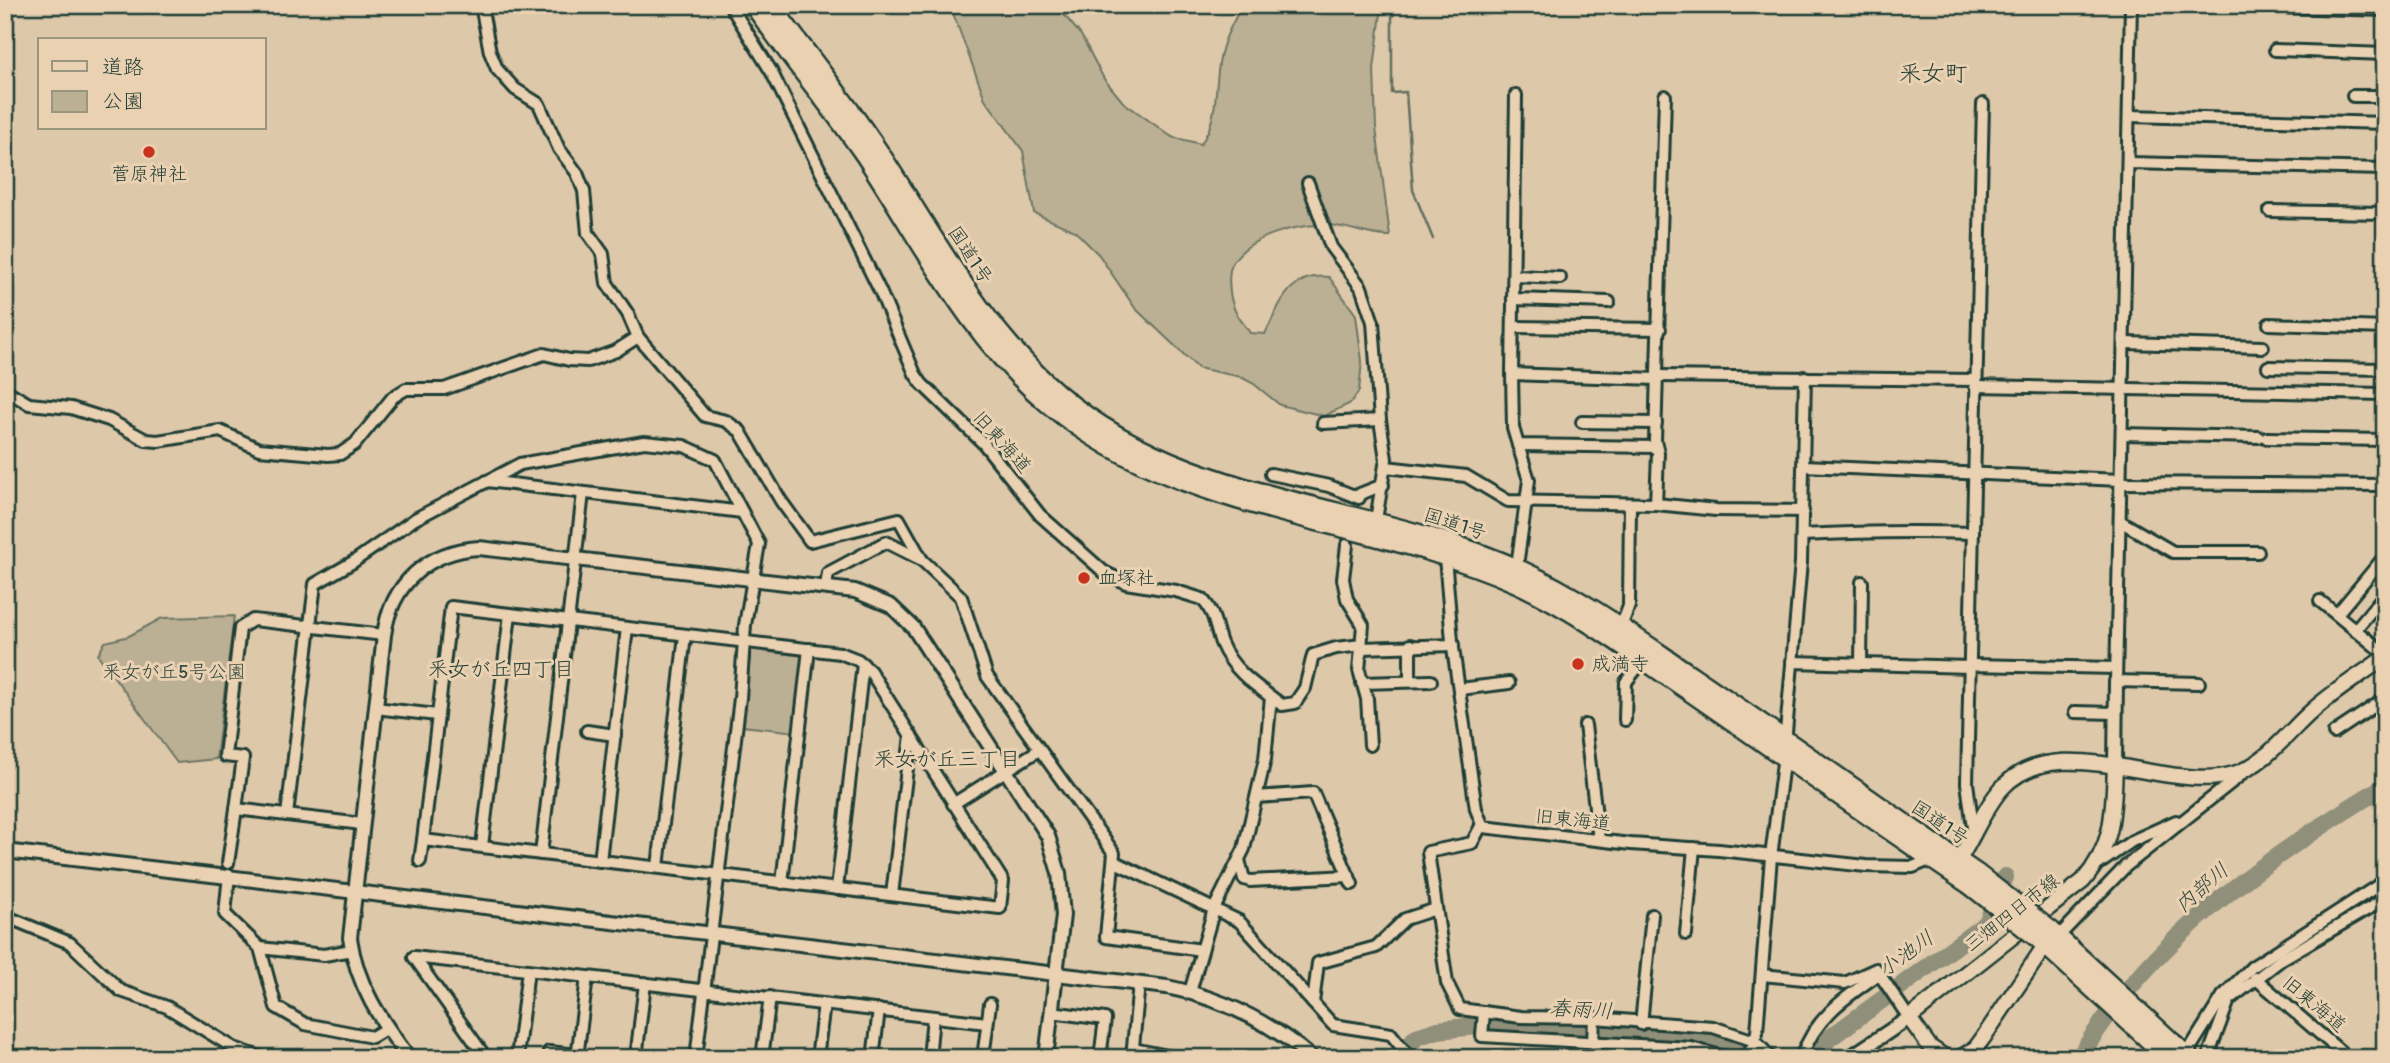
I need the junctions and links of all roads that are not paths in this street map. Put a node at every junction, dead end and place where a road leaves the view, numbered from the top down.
1 (481, 5) edge
2 (730, 5) edge
3 (754, 5) edge
4 (771, 5) edge
5 (2131, 5) edge
6 (2275, 7) edge
7 (2385, 10) edge
8 (2275, 50) dead end
9 (2385, 54) edge
10 (1516, 95) dead end
11 (1665, 96) dead end
12 (2353, 96) dead end
13 (2385, 96) edge
14 (1983, 104) dead end
15 (2129, 116) junction
16 (2385, 123) edge
17 (2128, 163) junction
18 (2385, 169) edge
19 (1308, 183) dead end
20 (2270, 211) dead end
21 (2385, 213) edge
22 (1514, 276) junction
23 (1560, 278) dead end
24 (1513, 299) junction
25 (1609, 302) dead end
26 (2269, 324) dead end
27 (1513, 327) junction
28 (2385, 327) edge
29 (1660, 329) junction
30 (638, 337) junction
31 (2126, 343) junction
32 (2263, 347) dead end
33 (2268, 367) dead end
34 (2385, 369) edge
35 (1512, 374) junction
36 (1805, 377) junction
37 (1658, 378) junction
38 (1975, 383) junction
39 (2124, 388) junction
40 (5, 390) edge
41 (2385, 394) edge
42 (1380, 420) junction
43 (1582, 422) dead end
44 (1323, 423) dead end
45 (1656, 423) junction
46 (2122, 433) junction
47 (2385, 440) edge
48 (1518, 445) junction
49 (1657, 447) junction
50 (1804, 466) junction
51 (1386, 467) junction
52 (1271, 474) dead end
53 (1974, 475) junction
54 (486, 481) junction
55 (2121, 481) junction
56 (1383, 485) junction
57 (2385, 485) edge
58 (583, 493) junction
59 (1528, 503) junction
60 (1630, 504) junction
61 (1656, 504) junction
62 (1803, 511) junction
63 (742, 512) junction
64 (2120, 521) junction
65 (1375, 529) junction
66 (1972, 533) junction
67 (1802, 535) junction
68 (1348, 545) dead end
69 (2258, 552) dead end
70 (1445, 556) junction
71 (2385, 556) edge
72 (575, 559) junction
73 (922, 560) junction
74 (1516, 575) junction
75 (753, 578) junction
76 (1862, 582) dead end
77 (826, 587) junction
78 (2385, 594) edge
79 (2320, 601) dead end
80 (510, 614) junction
81 (2337, 614) junction
82 (568, 620) junction
83 (310, 625) junction
84 (1621, 626) junction
85 (627, 628) junction
86 (2355, 630) junction
87 (384, 635) junction
88 (685, 635) junction
89 (745, 641) junction
90 (1410, 645) junction
91 (1453, 645) junction
92 (1362, 646) junction
93 (809, 649) junction
94 (2385, 656) edge
95 (1644, 659) junction
96 (1792, 662) junction
97 (863, 664) junction
98 (1861, 664) junction
99 (1970, 666) junction
100 (2116, 674) junction
101 (1410, 681) junction
102 (1431, 681) dead end
103 (1362, 683) junction
104 (1509, 683) dead end
105 (2199, 683) dead end
106 (1460, 689) junction
107 (1271, 697) junction
108 (2385, 699) edge
109 (375, 708) junction
110 (2075, 712) dead end
111 (2115, 713) junction
112 (437, 715) junction
113 (1625, 720) dead end
114 (1585, 726) dead end
115 (587, 731) dead end
116 (2334, 733) dead end
117 (615, 735) junction
118 (911, 735) junction
119 (1370, 745) dead end
120 (1784, 747) junction
121 (1039, 750) junction
122 (2258, 761) junction
123 (2115, 765) junction
124 (1007, 771) junction
125 (1257, 797) junction
126 (953, 804) junction
127 (236, 809) junction
128 (2195, 813) junction
129 (287, 815) junction
130 (362, 824) junction
131 (1481, 826) junction
132 (1974, 837) junction
133 (422, 840) junction
134 (1599, 840) junction
135 (482, 846) junction
136 (1694, 848) junction
137 (5, 850) edge
138 (541, 854) junction
139 (1771, 857) junction
140 (1932, 859) junction
141 (1239, 860) junction
142 (600, 861) junction
143 (1958, 861) junction
144 (420, 862) dead end
145 (1115, 862) junction
146 (2096, 866) junction
147 (658, 867) junction
148 (229, 869) junction
149 (718, 874) junction
150 (1973, 879) junction
151 (2385, 881) edge
152 (782, 883) junction
153 (836, 889) junction
154 (354, 891) junction
155 (892, 895) junction
156 (2385, 899) edge
157 (1214, 909) junction
158 (1436, 909) junction
159 (1652, 915) dead end
160 (5, 916) edge
161 (711, 932) junction
162 (1686, 933) dead end
163 (2053, 942) junction
164 (260, 948) junction
165 (352, 950) junction
166 (1202, 950) junction
167 (528, 970) junction
168 (1056, 973) junction
169 (1762, 975) junction
170 (1880, 975) junction
171 (587, 977) junction
172 (2255, 978) junction
173 (1139, 983) junction
174 (645, 984) junction
175 (705, 989) junction
176 (1190, 992) junction
177 (770, 997) junction
178 (2226, 998) junction
179 (824, 1003) junction
180 (1313, 1003) junction
181 (990, 1004) dead end
182 (879, 1010) junction
183 (1051, 1012) junction
184 (1906, 1012) junction
185 (1484, 1014) junction
186 (933, 1017) junction
187 (1594, 1021) junction
188 (987, 1023) junction
189 (1641, 1024) junction
190 (387, 1028) junction
191 (1593, 1041) junction
192 (1754, 1044) junction
193 (2210, 1051) dead end
194 (549, 1052) dead end
195 (1133, 1054) edge
196 (2178, 1055) edge
197 (577, 1056) edge
198 (1408, 1056) edge
199 (263, 1058) edge
200 (409, 1058) edge
201 (486, 1058) edge
202 (517, 1058) edge
203 (636, 1058) edge
204 (696, 1058) edge
205 (762, 1058) edge
206 (817, 1058) edge
207 (873, 1058) edge
208 (929, 1058) edge
209 (983, 1058) edge
210 (1046, 1058) edge
211 (1100, 1058) edge
212 (1178, 1058) edge
213 (1312, 1058) edge
214 (1728, 1058) edge
215 (1746, 1058) edge
216 (1771, 1058) edge
217 (1801, 1058) edge
218 (1849, 1058) edge
219 (1946, 1058) edge
220 (1960, 1058) edge
221 (2348, 1058) edge

1 - 30 street
2 - 107 street, 旧東海道
3 - 65 highway, 国道1号
4 - 65 highway, 国道1号
5 - 15 street
6 - 7 street
8 - 9 street
10 - 22 street
11 - 29 street
12 - 13 street
14 - 38 street
15 - 16 street
15 - 17 street
17 - 18 street
17 - 31 street
19 - 42 street
20 - 21 street
22 - 23 street
22 - 24 street
24 - 25 street
24 - 27 street
26 - 28 street
27 - 29 street
27 - 35 street
29 - 37 street
30 - 40 street
30 - 73 street
31 - 32 street
31 - 39 street
33 - 34 street
35 - 37 street
35 - 48 street
36 - 37 street
36 - 38 street
36 - 50 street
37 - 45 street
38 - 39 street
38 - 53 street
39 - 41 street
39 - 46 street
42 - 44 street
42 - 51 street
43 - 45 street
45 - 49 street
46 - 47 street
46 - 55 street
48 - 49 street
48 - 59 street
49 - 61 street
50 - 53 street
50 - 62 street
51 - 56 street
51 - 59 street
52 - 56 street
53 - 55 street
53 - 66 street
54 - 58 street
54 - 63 street
54 - 83 street
55 - 57 street
55 - 64 street
56 - 65 street
58 - 63 street
58 - 72 street
59 - 60 street
59 - 74 street
60 - 61 street
60 - 84 street
61 - 62 street
62 - 67 street
63 - 75 street
64 - 69 street
64 - 100 street
65 - 70 highway, 国道1号
65 - 74 highway, 国道1号
66 - 67 street
66 - 99 street
67 - 96 street
68 - 92 street
70 - 74 highway, 国道1号
70 - 91 street
71 - 81 street
72 - 75 street
72 - 82 street
72 - 87 street
73 - 77 street
73 - 121 street
74 - 84 highway, 国道1号
74 - 95 highway, 国道1号
75 - 77 street
75 - 89 street
76 - 98 street
77 - 124 street
78 - 86 street
79 - 81 street
80 - 82 street
80 - 112 street
80 - 135 street
81 - 86 street
82 - 85 street
82 - 138 street
83 - 87 street
83 - 127 street
83 - 129 street
84 - 120 highway, 国道1号
85 - 88 street
85 - 117 street
86 - 94 street
87 - 109 street
88 - 89 street
88 - 147 street
89 - 93 street
89 - 149 street
90 - 91 street
90 - 92 street
90 - 101 street
91 - 106 street
92 - 103 street
92 - 107 street
93 - 97 street
93 - 152 street
94 - 122 main road
95 - 113 street
95 - 120 highway, 国道1号
96 - 98 street
96 - 120 street
97 - 118 street
97 - 153 street
98 - 99 street
99 - 100 street
99 - 132 street
100 - 105 street
100 - 111 street
101 - 102 street
101 - 103 street
103 - 119 street
104 - 106 street
106 - 131 street
107 - 125 street
108 - 116 street
109 - 112 street
109 - 130 street
110 - 111 street
111 - 123 street
112 - 133 street
114 - 134 street
115 - 117 street
117 - 142 street
118 - 126 street
118 - 155 street
120 - 139 street
120 - 140 highway, 国道1号
120 - 143 highway, 国道1号
121 - 124 street
121 - 145 street
122 - 123 main road
122 - 128 street
123 - 132 main road
123 - 146 main road, 三畑四日市線
124 - 126 street
124 - 168 street
125 - 141 street
125 - 141 street
126 - 155 street
127 - 129 street
127 - 148 street
128 - 146 street
128 - 163 street
129 - 130 street
130 - 154 street
131 - 134 street, 旧東海道
131 - 158 street
132 - 143 main road
133 - 135 street
133 - 144 street
134 - 136 street, 旧東海道
135 - 138 street
136 - 139 street, 旧東海道
136 - 162 street
137 - 148 street
138 - 142 street
139 - 140 street, 旧東海道
139 - 169 street
140 - 150 highway, 国道1号
141 - 157 street
142 - 147 street
143 - 150 highway, 国道1号
145 - 157 street
145 - 166 street
146 - 184 main road, 三畑四日市線
147 - 149 street
148 - 154 street
148 - 164 street
149 - 152 street
149 - 161 street
150 - 163 highway, 国道1号, bridge
151 - 178 street
152 - 153 street
153 - 155 street
154 - 161 street
154 - 165 street
156 - 172 street
157 - 166 street
157 - 180 street
158 - 180 street
158 - 185 street
159 - 189 street
160 - 199 street
161 - 168 street
161 - 175 street
163 - 196 highway, 国道1号
163 - 220 main road
164 - 165 street
164 - 190 street
165 - 190 street
166 - 176 street
167 - 171 street
167 - 201 street
167 - 202 street
168 - 173 street
168 - 183 street
169 - 170 street
169 - 192 street
170 - 184 street
170 - 217 street
171 - 174 street
171 - 197 street
172 - 178 street
172 - 221 street, 旧東海道
173 - 176 street
173 - 195 street
174 - 175 street
174 - 203 street
175 - 177 street
175 - 204 street
176 - 213 street
177 - 179 street
177 - 205 street
178 - 193 street
178 - 196 street
179 - 182 street
179 - 206 street
180 - 198 street
181 - 188 street
182 - 186 street
182 - 207 street
183 - 210 street
183 - 211 street
184 - 218 street
184 - 219 main road
185 - 187 street
185 - 191 street
186 - 188 street
186 - 208 street
187 - 189 street
187 - 191 street
188 - 209 street
189 - 192 street
190 - 200 street
191 - 214 street
192 - 215 street
192 - 216 street
194 - 197 street
195 - 212 street

